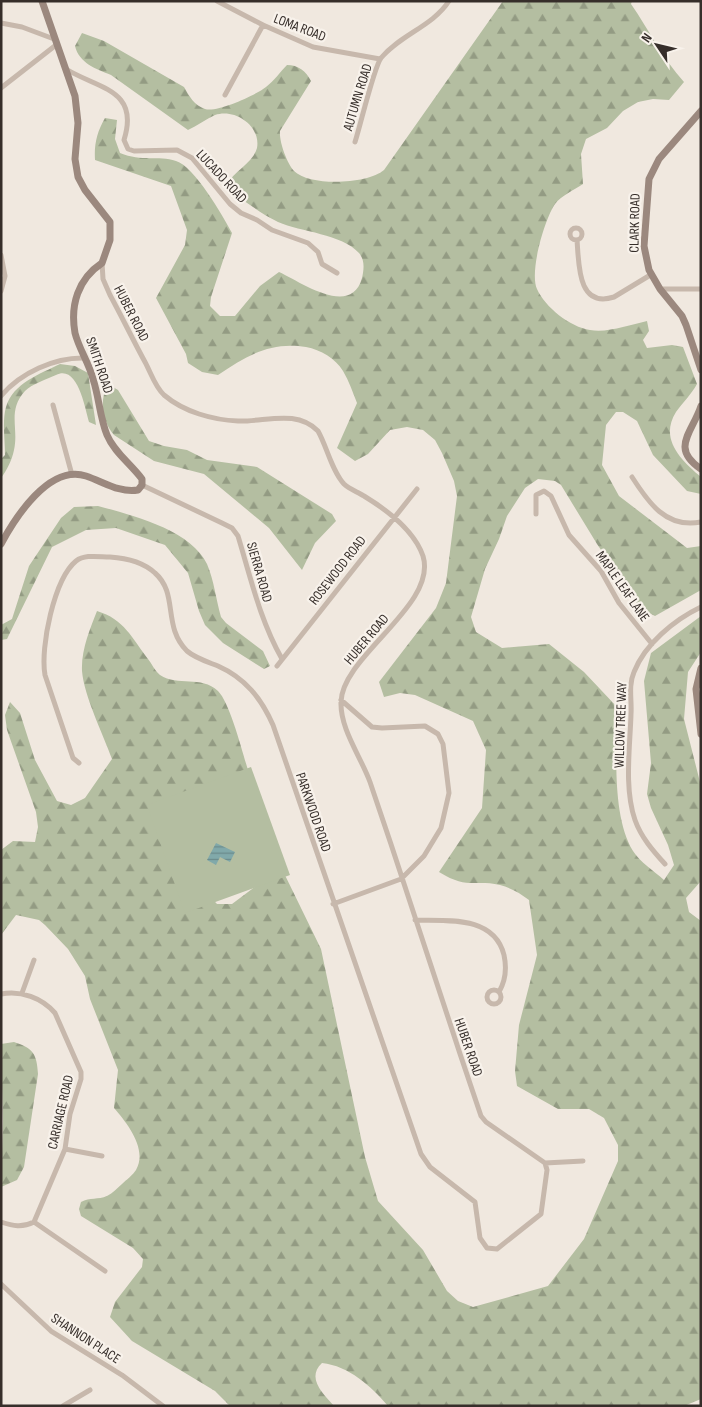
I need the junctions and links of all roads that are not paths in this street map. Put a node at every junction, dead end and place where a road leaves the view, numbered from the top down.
1 (42, 1) edge
2 (217, 1) edge
3 (449, 1) edge
4 (1, 23) edge
5 (263, 26) junction
6 (55, 42) junction
7 (380, 59) junction
8 (66, 69) junction
9 (1, 88) edge
10 (225, 95) dead end
11 (701, 111) edge
12 (355, 142) dead end
13 (577, 240) dead end
14 (1, 256) edge
15 (102, 264) junction
16 (337, 273) dead end
17 (652, 274) junction
18 (660, 289) junction
19 (701, 290) edge
20 (1, 291) edge
21 (84, 358) junction
22 (701, 370) edge
23 (1, 396) edge
24 (53, 405) dead end
25 (701, 406) edge
26 (701, 469) edge
27 (72, 475) junction
28 (632, 477) dead end
29 (142, 485) junction
30 (417, 489) dead end
31 (536, 514) dead end
32 (393, 518) junction
33 (701, 522) edge
34 (1, 544) edge
35 (701, 607) edge
36 (652, 644) junction
37 (282, 659) junction
38 (277, 666) dead end
39 (701, 668) edge
40 (341, 700) junction
41 (701, 734) edge
42 (79, 763) dead end
43 (665, 864) dead end
44 (401, 879) junction
45 (333, 904) junction
46 (415, 920) junction
47 (34, 960) dead end
48 (499, 992) dead end
49 (22, 993) junction
50 (1, 994) edge
51 (65, 1149) junction
52 (102, 1156) dead end
53 (583, 1161) dead end
54 (545, 1163) junction
55 (1, 1222) edge
56 (34, 1222) junction
57 (105, 1271) dead end
58 (1, 1284) edge
59 (90, 1390) dead end
60 (63, 1406) edge
61 (163, 1406) edge

1 - 6 street, SMITH ROAD
2 - 5 street, LOMA ROAD
3 - 7 street, AUTUMN ROAD
4 - 6 street
5 - 7 street, LOMA ROAD
5 - 10 street
6 - 8 street, SMITH ROAD
6 - 9 street
7 - 12 street, AUTUMN ROAD
8 - 15 street, SMITH ROAD
8 - 16 street, LUCADO ROAD
11 - 17 street, CLARK ROAD
13 - 17 street
14 - 20 street
15 - 21 street, SMITH ROAD
15 - 32 street, HUBER ROAD
17 - 18 street, CLARK ROAD
18 - 19 street
18 - 22 street, CLARK ROAD
21 - 23 street
21 - 29 street, SMITH ROAD
24 - 27 street
25 - 26 street
27 - 29 street
27 - 34 street
28 - 33 street
29 - 37 street, SIERRA ROAD
30 - 32 street, ROSEWOOD ROAD
31 - 36 street, MAPLE LEAF LANE
32 - 37 street, ROSEWOOD ROAD
32 - 40 street, HUBER ROAD
35 - 36 street, WILLOW TREE WAY
36 - 43 street, WILLOW TREE WAY
37 - 38 street, ROSEWOOD ROAD
39 - 41 street
40 - 44 street, HUBER ROAD
40 - 44 street
42 - 45 street, PARKWOOD ROAD
44 - 45 street
44 - 46 street, HUBER ROAD
45 - 54 street, PARKWOOD ROAD
46 - 48 street
46 - 54 street, HUBER ROAD
47 - 49 street
49 - 50 street
49 - 51 street, CARRIAGE ROAD
51 - 52 street
51 - 56 street, CARRIAGE ROAD
53 - 54 street
55 - 56 street
56 - 57 street
58 - 61 street, SHANNON PLACE
59 - 60 street

